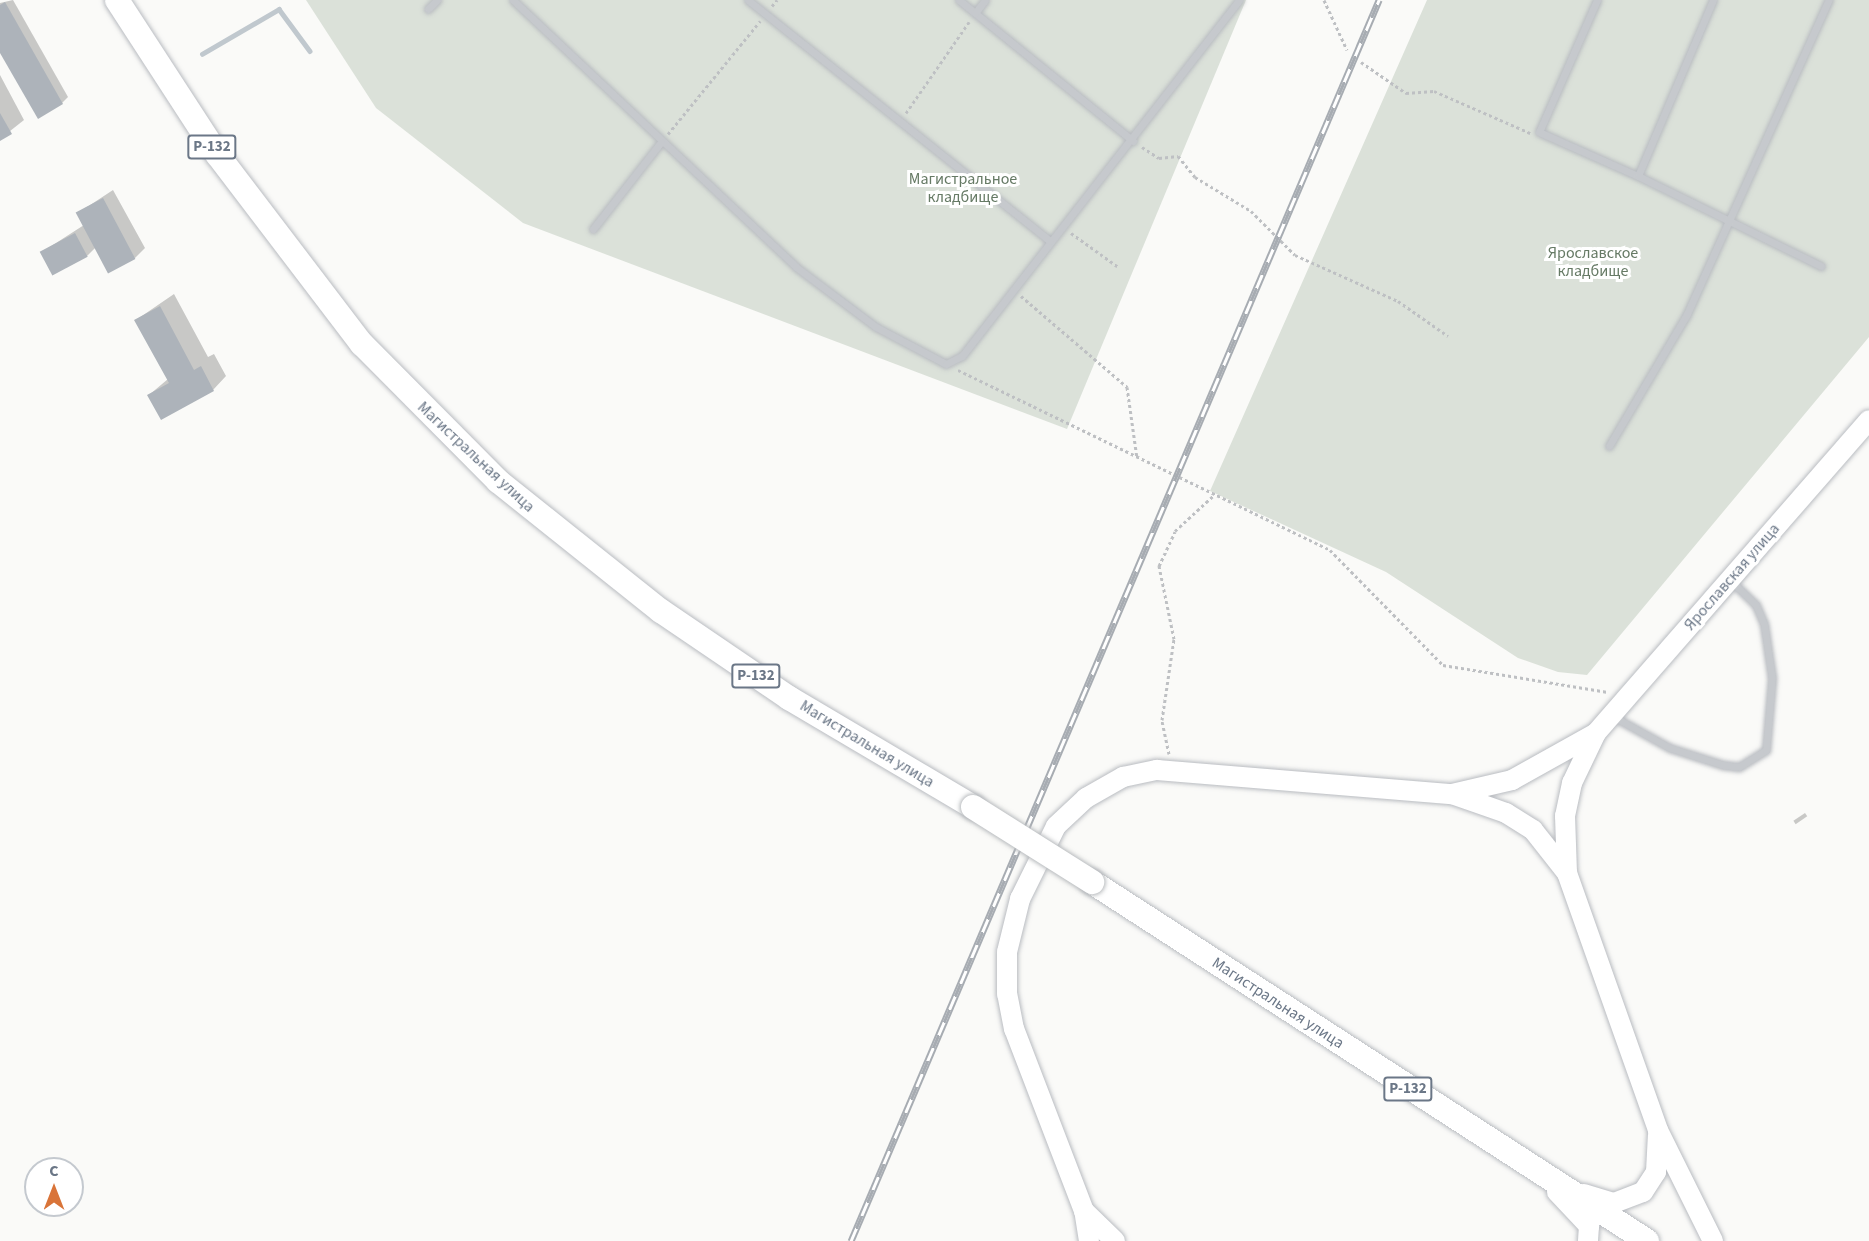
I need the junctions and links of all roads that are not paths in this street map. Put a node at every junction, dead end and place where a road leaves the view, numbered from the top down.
1 (117, 0) edge
2 (437, 0) edge
3 (513, 0) edge
4 (748, 0) edge
5 (959, 0) edge
6 (985, 0) edge
7 (1239, 0) edge
8 (1597, 0) edge
9 (1713, 0) edge
10 (1829, 0) edge
11 (428, 9) dead end
12 (975, 13) junction
13 (1133, 141) junction
14 (661, 142) junction
15 (1638, 176) junction
16 (1730, 222) junction
17 (593, 229) dead end
18 (1050, 241) junction
19 (1821, 266) dead end
20 (1869, 420) edge
21 (1609, 446) dead end
22 (1730, 580) junction
23 (1611, 715) junction
24 (1596, 733) junction
25 (1452, 794) junction
26 (1567, 873) junction
27 (1658, 1130) junction
28 (1520, 1162) junction
29 (1084, 1211) junction
30 (1089, 1241) edge
31 (1115, 1241) edge
32 (1588, 1241) edge
33 (1647, 1241) edge
34 (1713, 1241) edge

1 - 28 highway, Магистральная улица / Р-132, bridge
2 - 11 lane
3 - 14 lane
4 - 18 lane
5 - 12 lane
6 - 12 lane
7 - 13 lane
8 - 15 lane
9 - 15 lane
10 - 16 lane
12 - 13 lane
13 - 18 lane
14 - 17 lane
14 - 18 lane
15 - 16 lane
16 - 19 lane
16 - 21 lane
20 - 22 main road, Ярославская улица
22 - 23 main road, Ярославская улица
22 - 23 lane
23 - 24 main road, Ярославская улица
24 - 25 main road
24 - 26 main road
25 - 26 main road
25 - 29 main road
26 - 27 main road
27 - 28 main road
27 - 34 main road
28 - 32 main road
28 - 33 highway, Магистральная улица / Р-132
29 - 30 main road
29 - 31 main road

